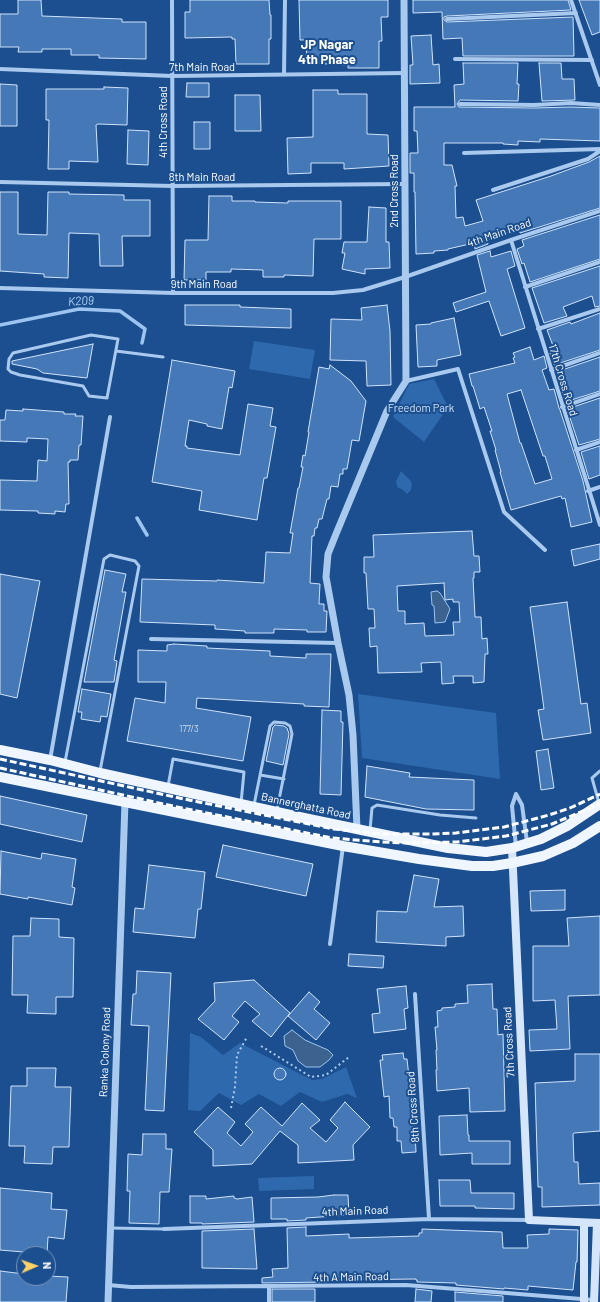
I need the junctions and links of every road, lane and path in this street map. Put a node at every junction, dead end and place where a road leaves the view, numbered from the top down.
1 (172, 0) edge
2 (285, 0) edge
3 (404, 0) edge
4 (572, 0) edge
5 (576, 13) junction
6 (447, 19) dead end
7 (455, 60) dead end
8 (592, 60) junction
9 (0, 69) edge
10 (404, 73) junction
11 (284, 75) junction
12 (172, 76) junction
13 (600, 85) edge
14 (460, 104) dead end
15 (600, 105) edge
16 (600, 150) edge
17 (464, 153) dead end
18 (0, 182) edge
19 (405, 184) junction
20 (173, 186) junction
21 (493, 190) dead end
22 (600, 211) edge
23 (511, 240) junction
24 (600, 262) edge
25 (405, 277) junction
26 (0, 288) edge
27 (525, 288) junction
28 (173, 292) junction
29 (600, 309) edge
30 (538, 329) junction
31 (116, 351) junction
32 (600, 352) edge
33 (163, 357) dead end
34 (551, 370) junction
35 (406, 381) junction
36 (600, 394) edge
37 (562, 407) junction
38 (110, 417) dead end
39 (600, 442) edge
40 (576, 450) junction
41 (600, 487) edge
42 (588, 491) junction
43 (600, 525) edge
44 (545, 550) dead end
45 (151, 639) dead end
46 (338, 643) junction
47 (0, 750) edge
48 (50, 760) junction
49 (64, 763) junction
50 (600, 772) edge
51 (100, 773) junction
52 (260, 775) junction
53 (0, 777) edge
54 (284, 779) junction
55 (168, 787) junction
56 (125, 802) junction
57 (240, 804) junction
58 (600, 805) edge
59 (254, 807) junction
60 (277, 812) junction
61 (476, 818) dead end
62 (600, 826) edge
63 (357, 829) junction
64 (369, 832) junction
65 (527, 843) junction
66 (343, 846) junction
67 (514, 847) junction
68 (512, 864) junction
69 (330, 944) dead end
70 (415, 994) dead end
71 (247, 1037) dead end
72 (261, 1046) dead end
73 (349, 1057) dead end
74 (231, 1108) dead end
75 (429, 1220) junction
76 (529, 1220) junction
77 (584, 1223) junction
78 (598, 1223) edge
79 (110, 1228) junction
80 (164, 1229) joint
81 (108, 1285) junction
82 (269, 1287) junction
83 (584, 1301) edge
84 (594, 1301) edge
85 (108, 1302) edge
86 (269, 1302) edge

1 - 12 street, 4th Cross Road
2 - 11 street
3 - 10 street, 2nd Cross Road
4 - 5 street
5 - 6 street
5 - 8 street
7 - 8 street
8 - 13 street
9 - 12 street, 7th Main Road
10 - 11 street, 7th Main Road
10 - 19 street, 2nd Cross Road
11 - 12 street, 7th Main Road
12 - 20 street, 4th Cross Road
14 - 15 street
16 - 17 street
16 - 21 street
18 - 20 street, 8th Main Road
19 - 20 street, 8th Main Road
19 - 25 street, 2nd Cross Road
20 - 28 street, 4th Cross Road
22 - 23 street, 4th Main Road
23 - 25 street, 4th Main Road
23 - 27 street, 17th Cross Road
24 - 27 street
25 - 28 street, 9th Main Road
25 - 35 street, 2nd Cross Road
26 - 28 street, 9th Main Road
27 - 30 street, 17th Cross Road
29 - 30 street
30 - 34 street, 17th Cross Road
31 - 31 lane
31 - 33 lane
32 - 34 street
34 - 37 street, 17th Cross Road
35 - 44 street
35 - 46 street
36 - 37 street
37 - 40 street, 17th Cross Road
38 - 48 street
39 - 40 street
40 - 42 street, 17th Cross Road
41 - 42 street
42 - 43 street, 17th Cross Road
45 - 46 street
46 - 63 street
47 - 48 main road, Bannerghatta Road
48 - 49 main road, Bannerghatta Road
49 - 51 main road, Bannerghatta Road
49 - 51 lane
50 - 58 lane
51 - 55 main road, Bannerghatta Road
52 - 54 lane
52 - 54 lane
52 - 59 lane
53 - 56 main road
54 - 60 lane
55 - 57 main road, Bannerghatta Road
55 - 57 lane
56 - 66 main road
56 - 79 street, Ranka Colony Road
57 - 59 main road, Bannerghatta Road
58 - 65 main road, Bannerghatta Road
59 - 60 main road, Bannerghatta Road
60 - 63 main road, Bannerghatta Road
61 - 64 lane
62 - 68 main road
63 - 64 main road, Bannerghatta Road
64 - 67 main road, Bannerghatta Road
65 - 67 main road, Bannerghatta Road
65 - 67 street
66 - 68 main road
66 - 69 street
67 - 68 main road, 7th Cross Road
68 - 76 main road, 7th Cross Road
70 - 75 street, 8th Cross Road
71 - 74 path
72 - 73 path
75 - 76 street, 4th Main Road
75 - 80 street, 4th Main Road
76 - 77 main road, 4th Main Road
77 - 78 main road, 4th Main Road
77 - 83 main road
78 - 84 main road
79 - 80 lane, 4th Main Road
79 - 81 street, Ranka Colony Road
81 - 82 street, 4th A Main Road
81 - 85 street, Ranka Colony Road
82 - 83 street, 4th A Main Road
82 - 86 street
83 - 84 street, 4th A Main Road

